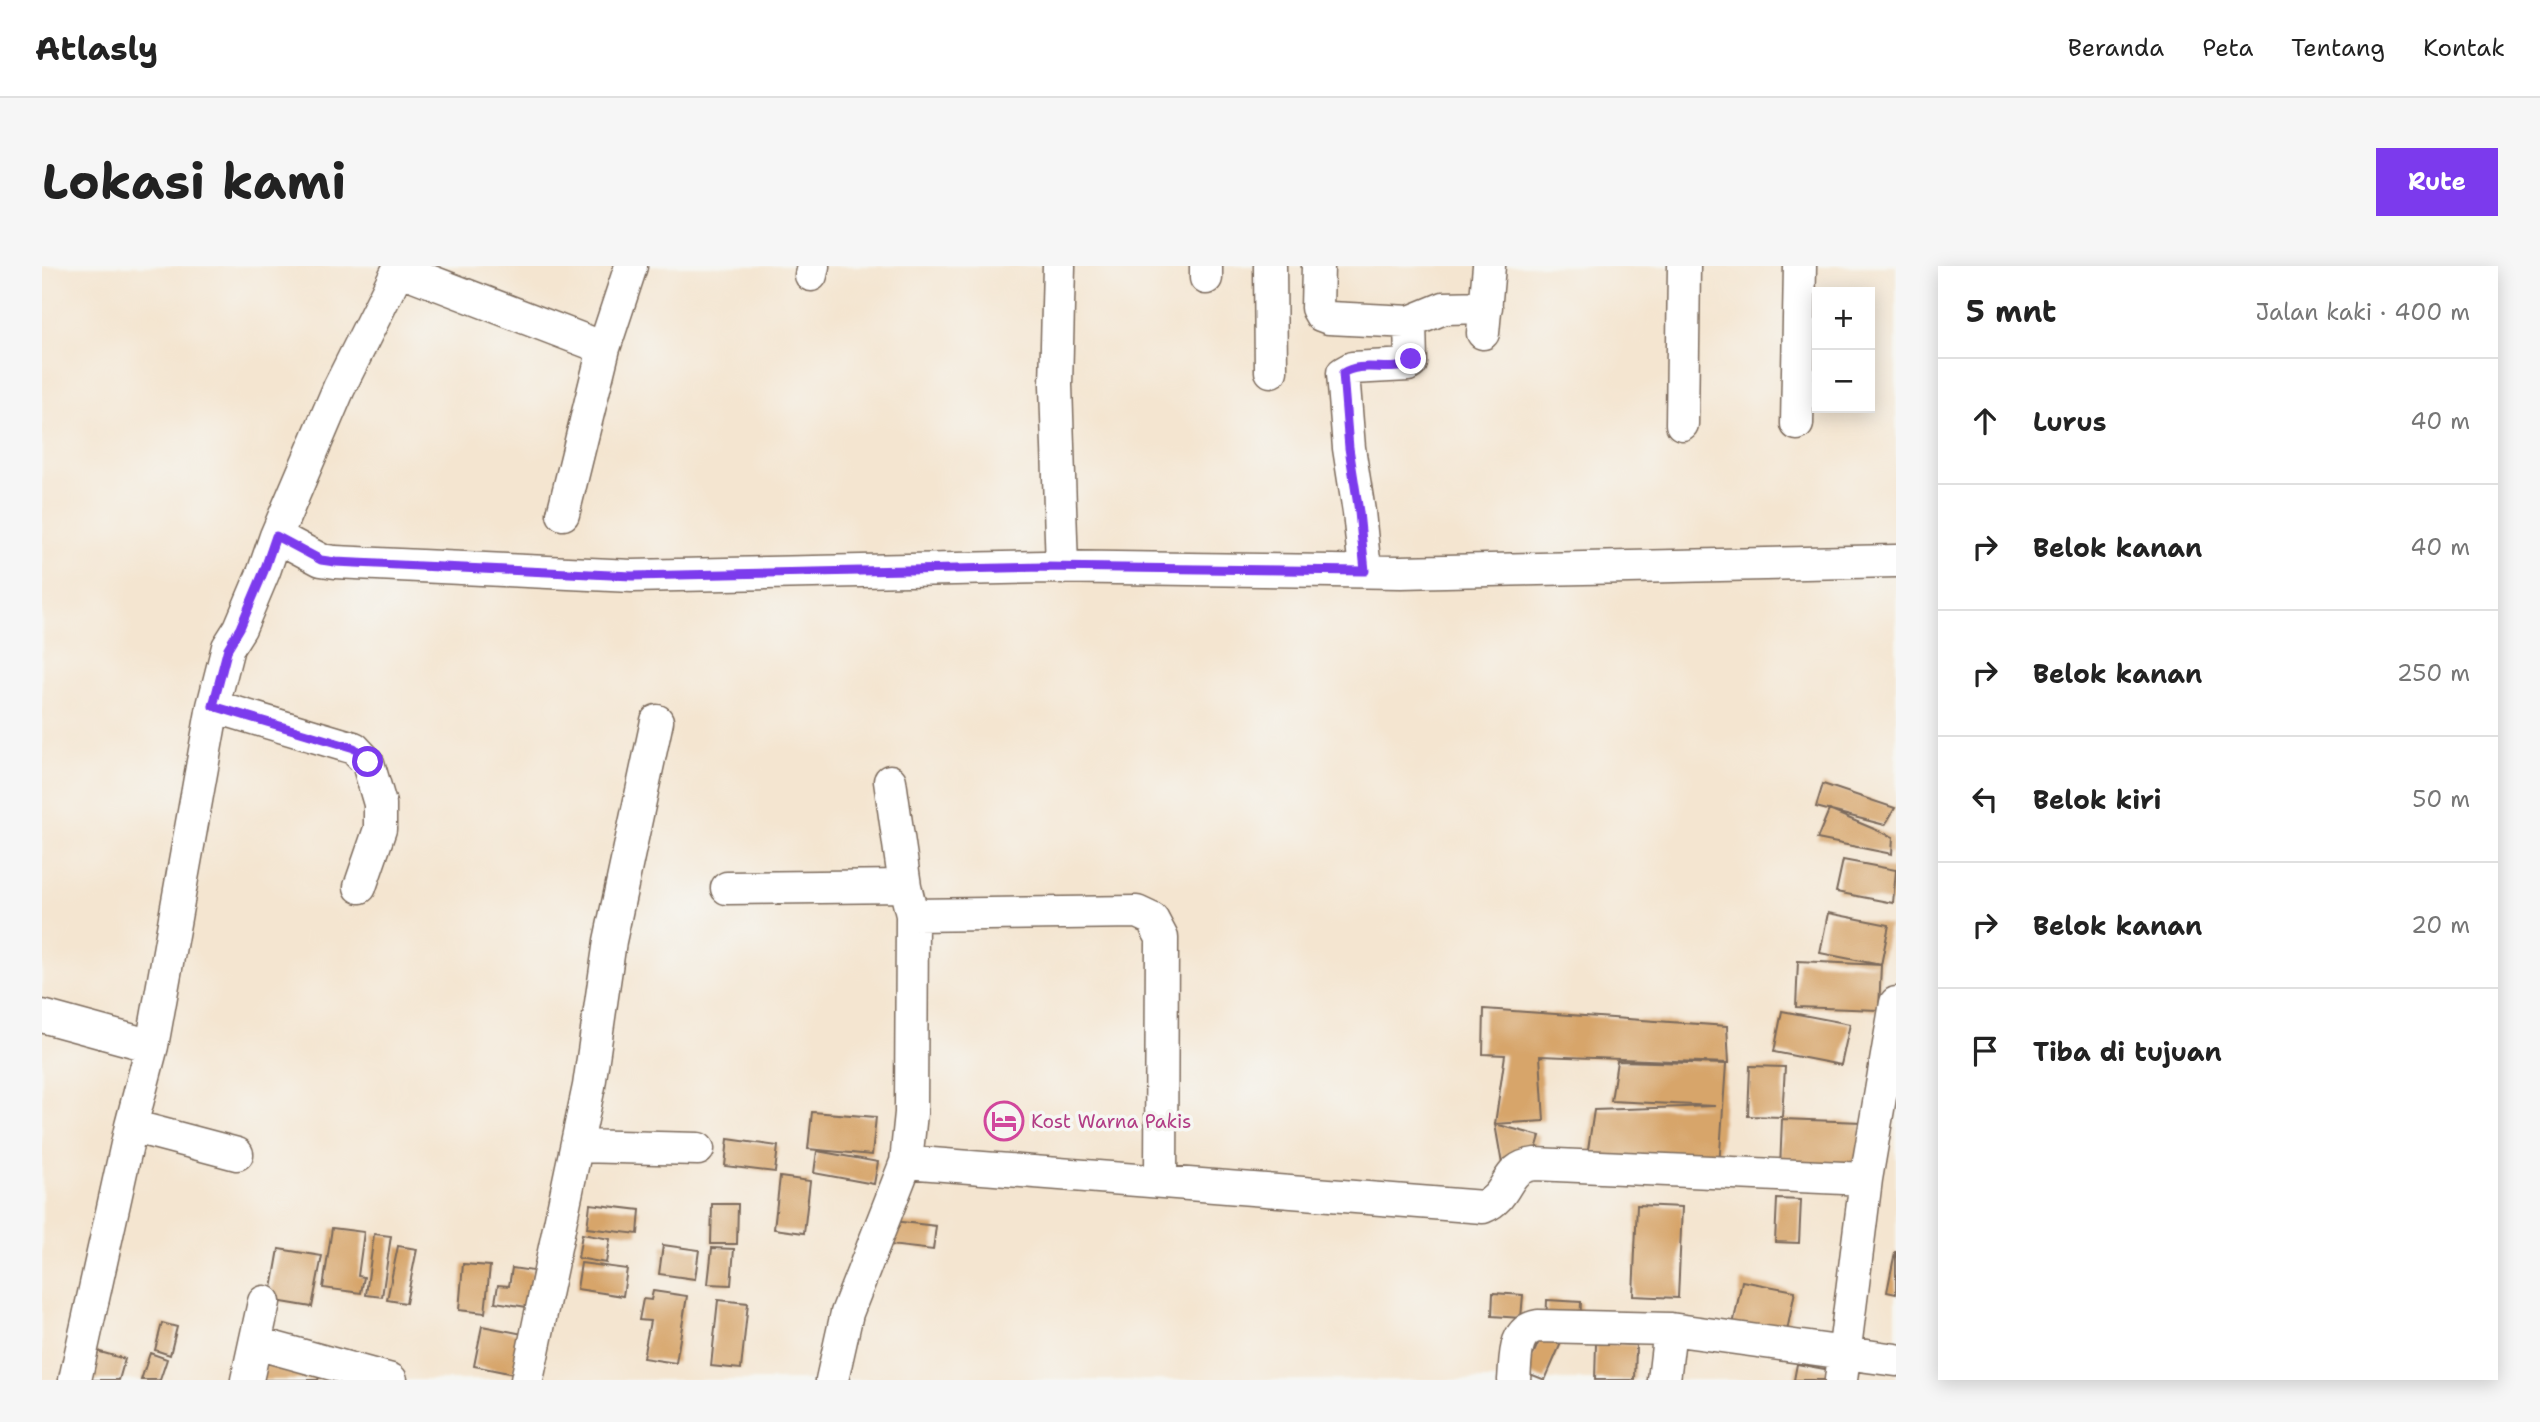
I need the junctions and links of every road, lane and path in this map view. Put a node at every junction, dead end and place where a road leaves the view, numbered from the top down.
1 (631, 266) edge
2 (1059, 266) edge
3 (1270, 266) edge
4 (1318, 266) edge
5 (1489, 266) edge
6 (1685, 266) edge
7 (1800, 266) edge
8 (399, 267) edge
9 (1410, 322) junction
10 (604, 348) junction
11 (1271, 371) dead end
12 (1682, 424) dead end
13 (1797, 424) dead end
14 (563, 514) dead end
15 (276, 536) junction
16 (1896, 561) edge
17 (1062, 568) junction
18 (1365, 571) junction
19 (213, 706) junction
20 (657, 721) dead end
21 (890, 781) dead end
22 (360, 887) dead end
23 (727, 888) dead end
24 (909, 901) junction
25 (1895, 1011) edge
26 (42, 1016) edge
27 (152, 1046) junction
28 (131, 1126) junction
29 (577, 1146) junction
30 (698, 1149) dead end
31 (237, 1154) dead end
32 (906, 1162) junction
33 (1866, 1179) junction
34 (1161, 1180) junction
35 (264, 1302) dead end
36 (1670, 1329) junction
37 (256, 1343) junction
38 (1896, 1360) edge
39 (1842, 1366) edge
40 (75, 1380) edge
41 (247, 1380) edge
42 (391, 1380) edge
43 (527, 1380) edge
44 (832, 1380) edge
45 (1514, 1380) edge
46 (1664, 1380) edge

1 - 10 street
2 - 17 street
3 - 11 street
4 - 9 street
5 - 9 street
6 - 12 street
7 - 13 street
8 - 10 street
8 - 15 street
9 - 18 street
10 - 14 street
15 - 17 street
15 - 19 street
16 - 18 street
17 - 18 street
19 - 22 street
19 - 27 street
20 - 29 street
21 - 24 street
23 - 24 street
24 - 32 street
24 - 34 street
25 - 33 street
26 - 27 street
27 - 28 street
28 - 31 street
28 - 40 street
29 - 30 street
29 - 43 street
32 - 34 street
32 - 44 street
33 - 34 street
33 - 39 street
35 - 37 street
36 - 39 street
36 - 45 street
36 - 46 street
37 - 41 street
37 - 42 street
38 - 39 street

